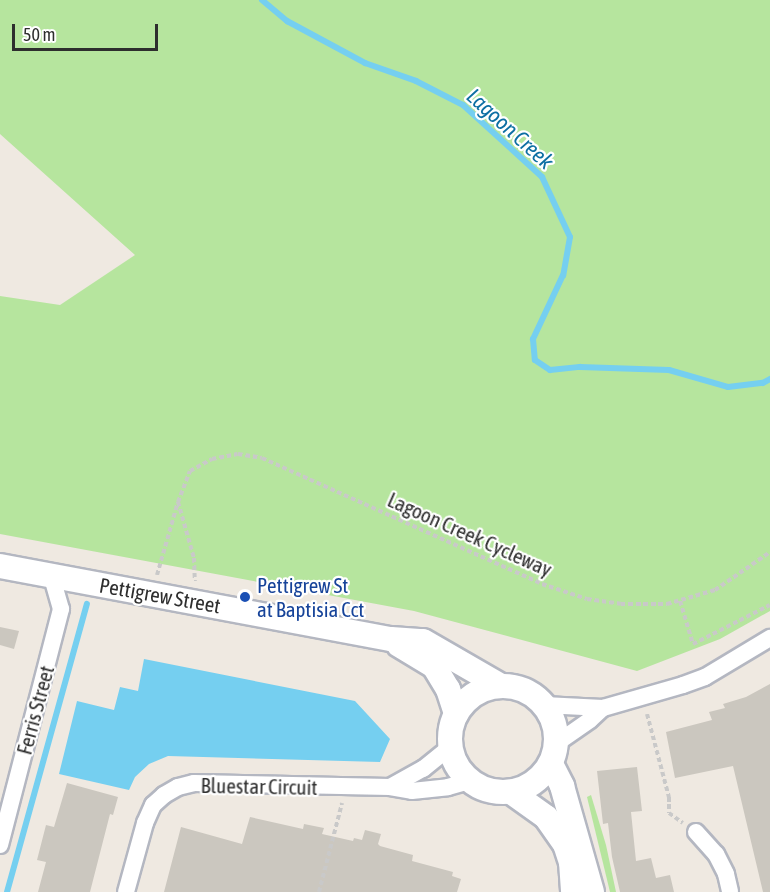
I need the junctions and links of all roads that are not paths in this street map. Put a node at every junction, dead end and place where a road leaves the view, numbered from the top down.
1 (0, 566) edge
2 (51, 575) junction
3 (770, 638) edge
4 (391, 639) junction
5 (501, 686) junction
6 (544, 705) junction
7 (603, 708) junction
8 (456, 714) junction
9 (450, 747) junction
10 (554, 754) junction
11 (469, 781) junction
12 (390, 787) junction
13 (511, 792) junction
14 (696, 832) road end
15 (0, 845) edge
16 (126, 892) edge
17 (573, 892) edge
18 (592, 892) edge
19 (730, 892) edge

1 - 2 main road, Pettigrew Street
2 - 4 main road, Pettigrew Street
2 - 15 street, Ferris Street
3 - 7 street
4 - 5 main road, Pettigrew Street
4 - 8 main road, Pettigrew Street
5 - 6 main road
5 - 8 main road
6 - 7 street
6 - 10 main road
7 - 10 street
8 - 9 main road
9 - 11 main road
9 - 12 street, Bluestar Circuit
10 - 13 main road
10 - 18 main road
11 - 12 street, Bluestar Circuit
11 - 13 main road
12 - 16 street, Bluestar Circuit
13 - 17 main road
14 - 19 street

